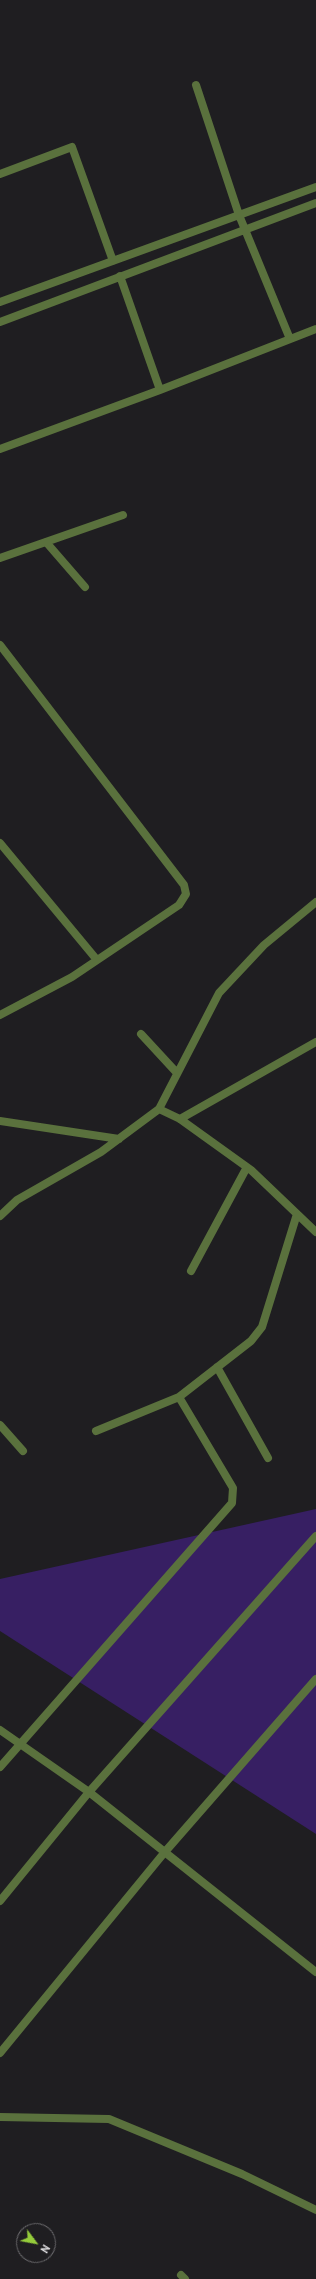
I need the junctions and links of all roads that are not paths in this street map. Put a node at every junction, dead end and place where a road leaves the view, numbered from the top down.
1 (196, 85) dead end
2 (0, 174) edge
3 (316, 186) edge
4 (316, 203) edge
5 (239, 214) junction
6 (246, 229) junction
7 (113, 261) junction
8 (120, 276) junction
9 (0, 302) edge
10 (0, 322) edge
11 (316, 329) edge
12 (290, 340) junction
13 (160, 390) junction
14 (0, 449) edge
15 (123, 515) dead end
16 (46, 542) junction
17 (0, 558) edge
18 (85, 587) dead end
19 (0, 645) edge
20 (0, 842) edge
21 (316, 902) edge
22 (97, 960) junction
23 (0, 1015) edge
24 (141, 1034) dead end
25 (316, 1042) edge
26 (177, 1073) junction
27 (159, 1109) junction
28 (180, 1119) junction
29 (0, 1121) edge
30 (119, 1138) junction
31 (247, 1167) junction
32 (297, 1214) junction
33 (0, 1216) edge
34 (316, 1232) edge
35 (191, 1271) dead end
36 (217, 1367) junction
37 (179, 1397) junction
38 (0, 1425) edge
39 (96, 1431) dead end
40 (23, 1452) dead end
41 (268, 1458) dead end
42 (316, 1536) edge
43 (316, 1679) edge
44 (0, 1730) edge
45 (19, 1744) junction
46 (0, 1766) edge
47 (90, 1792) junction
48 (164, 1853) junction
49 (0, 1902) edge
50 (316, 1972) edge
51 (0, 2053) edge
52 (0, 2117) edge
53 (316, 2210) edge

1 - 5 street
2 - 7 street
3 - 5 street
4 - 6 street
5 - 6 street
5 - 7 street
6 - 8 street
6 - 12 street
7 - 9 street
8 - 10 street
8 - 13 street
11 - 12 street
12 - 13 street
13 - 14 street
15 - 16 street
16 - 17 street
16 - 18 street
19 - 22 street
20 - 22 street
21 - 26 street
22 - 23 street
24 - 26 street
25 - 28 street
26 - 27 street
27 - 28 street
27 - 30 street
28 - 31 street
29 - 30 street
30 - 33 street
31 - 32 street
31 - 35 street
32 - 34 street
32 - 36 street
36 - 37 street
36 - 41 street
37 - 39 street
37 - 45 street
38 - 40 street
42 - 47 street
43 - 48 street
44 - 45 street
45 - 46 street
45 - 47 street
47 - 48 street
47 - 49 street
48 - 50 street
48 - 51 street
52 - 53 street

